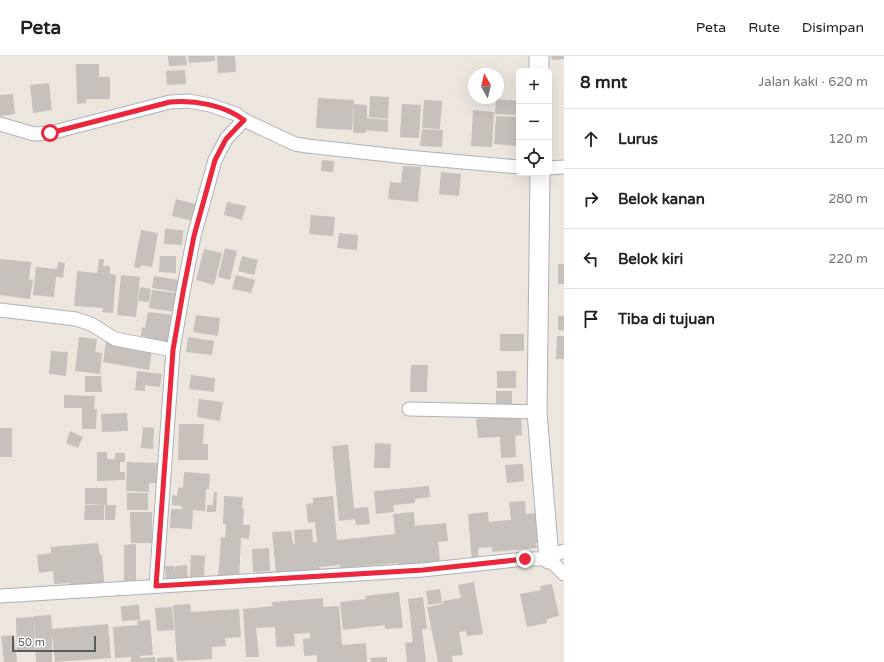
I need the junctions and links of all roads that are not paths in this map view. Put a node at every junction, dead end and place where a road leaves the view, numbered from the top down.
1 (539, 56) edge
2 (539, 68) edge
3 (244, 120) junction
4 (0, 124) edge
5 (516, 167) edge
6 (564, 167) edge
7 (552, 168) edge
8 (540, 176) edge
9 (0, 310) edge
10 (173, 350) junction
11 (409, 409) dead end
12 (538, 412) junction
13 (557, 562) edge
14 (156, 586) junction
15 (0, 596) edge

1 - 2 street
3 - 4 street
3 - 5 street
3 - 10 street
6 - 7 street
8 - 12 street
9 - 10 street
10 - 14 street
11 - 12 street
12 - 13 street
13 - 14 street
14 - 15 street

